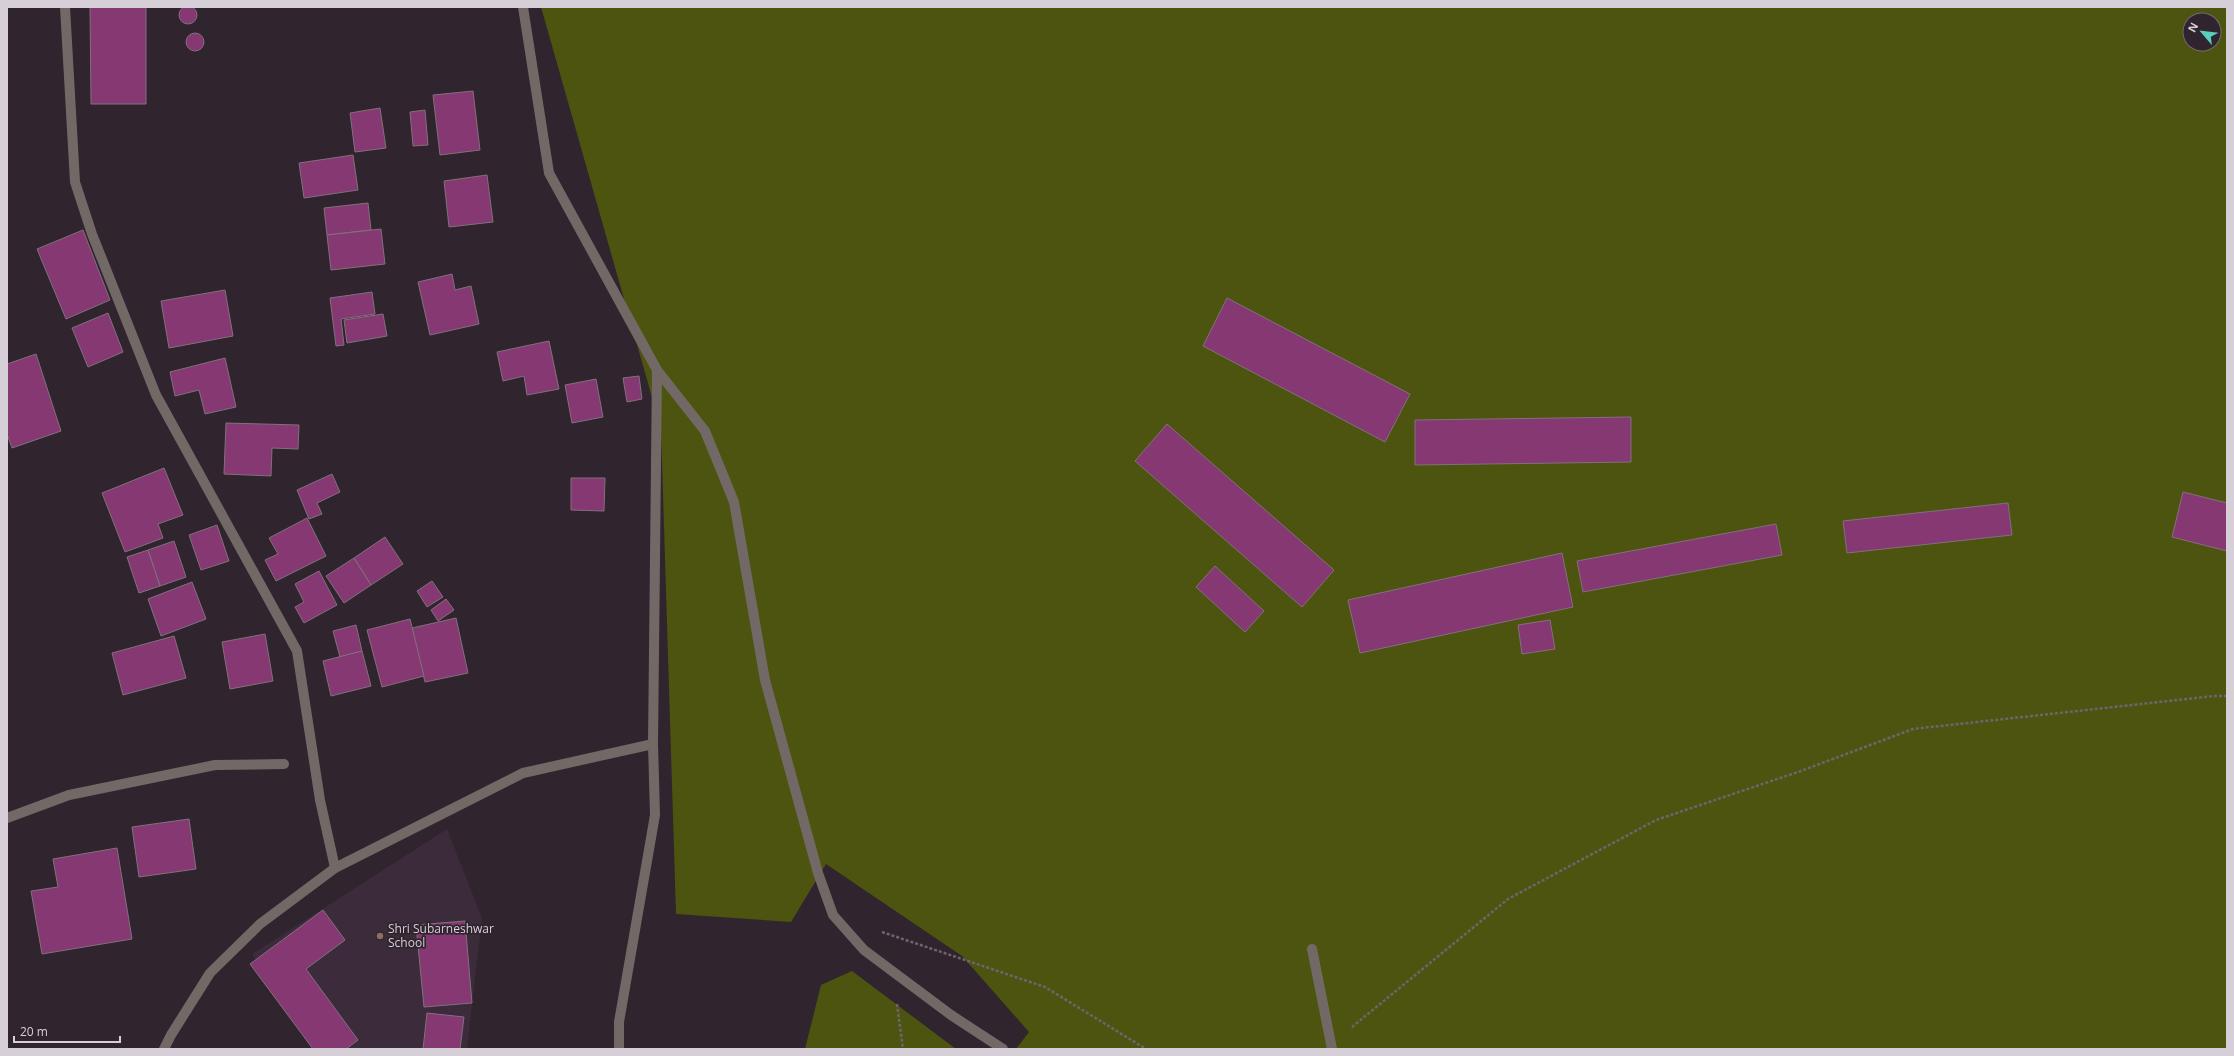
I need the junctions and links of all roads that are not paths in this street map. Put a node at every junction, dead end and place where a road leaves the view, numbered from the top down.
1 (65, 7) edge
2 (523, 7) edge
3 (657, 370) junction
4 (653, 744) junction
5 (284, 764) dead end
6 (7, 818) edge
7 (335, 868) junction
8 (1312, 949) dead end
9 (1331, 1047) edge
10 (164, 1049) edge
11 (619, 1049) edge
12 (1003, 1049) edge

1 - 7 street
2 - 3 street
3 - 4 street
3 - 12 street
4 - 7 street
4 - 11 street
5 - 6 street
7 - 10 street
8 - 9 street

